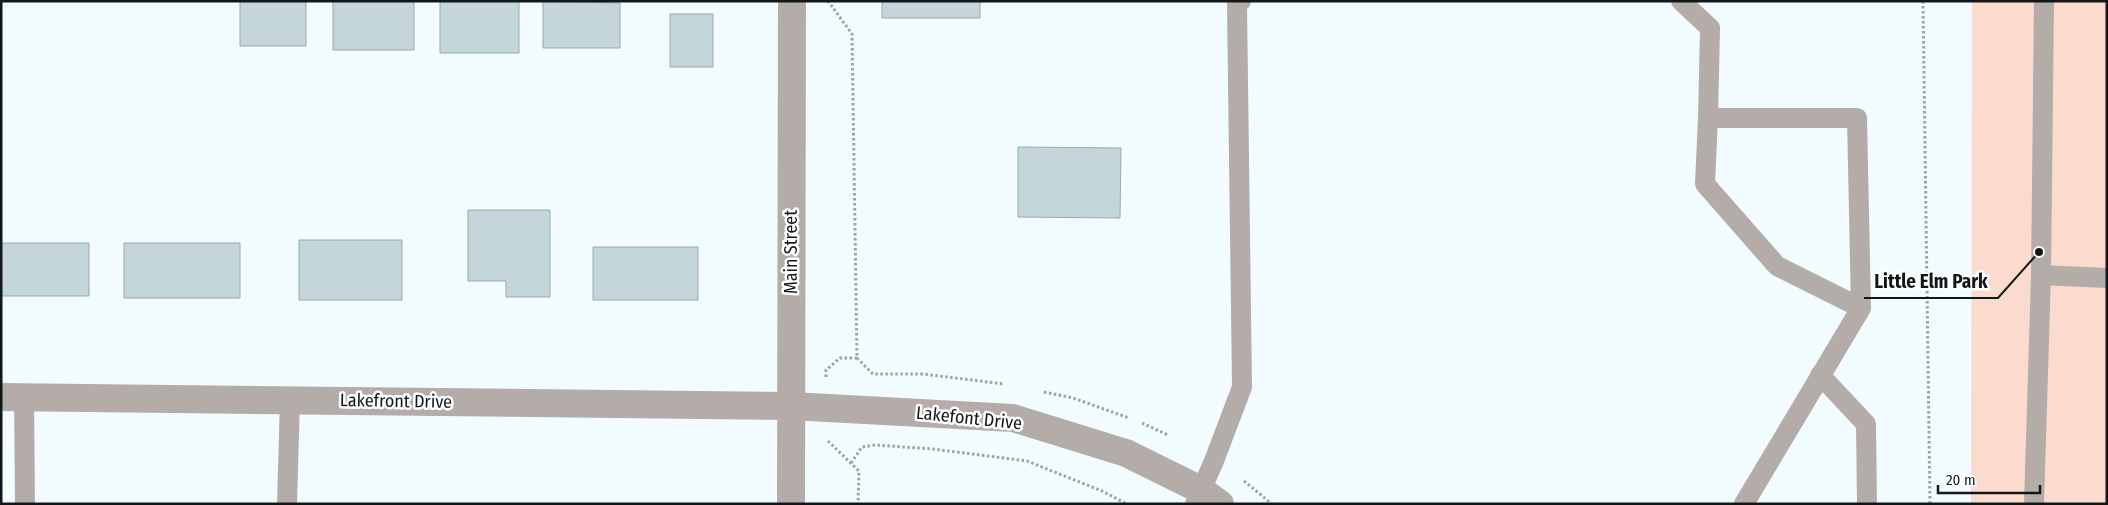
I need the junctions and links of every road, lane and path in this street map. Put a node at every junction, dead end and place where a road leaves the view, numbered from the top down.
1 (792, 1) edge
2 (828, 1) edge
3 (1241, 1) edge
4 (1681, 1) edge
5 (1923, 1) edge
6 (2044, 1) edge
7 (1708, 118) junction
8 (2040, 275) junction
9 (2107, 278) edge
10 (1860, 308) junction
11 (826, 370) dead end
12 (1820, 375) junction
13 (13, 397) edge
14 (290, 400) junction
15 (791, 406) junction
16 (828, 442) dead end
17 (851, 463) junction
18 (1241, 479) dead end
19 (1205, 499) edge
20 (24, 504) edge
21 (287, 504) edge
22 (791, 504) edge
23 (858, 504) edge
24 (1128, 504) edge
25 (1272, 504) edge
26 (1744, 504) edge
27 (1867, 504) edge
28 (1930, 504) edge
29 (2034, 504) edge

1 - 15 street, Main Street
2 - 11 path
3 - 19 lane
4 - 7 lane
5 - 28 path
6 - 8 lane
7 - 10 lane
7 - 10 lane
8 - 9 lane
8 - 29 lane
10 - 12 lane
12 - 26 lane
12 - 27 lane
13 - 14 street, Lakefront Drive
13 - 20 lane
14 - 15 street, Lakefront Drive
14 - 21 lane
15 - 19 street, Lakefont Drive
15 - 22 street, Main Street
16 - 17 path
17 - 23 path
17 - 24 path
18 - 25 path

